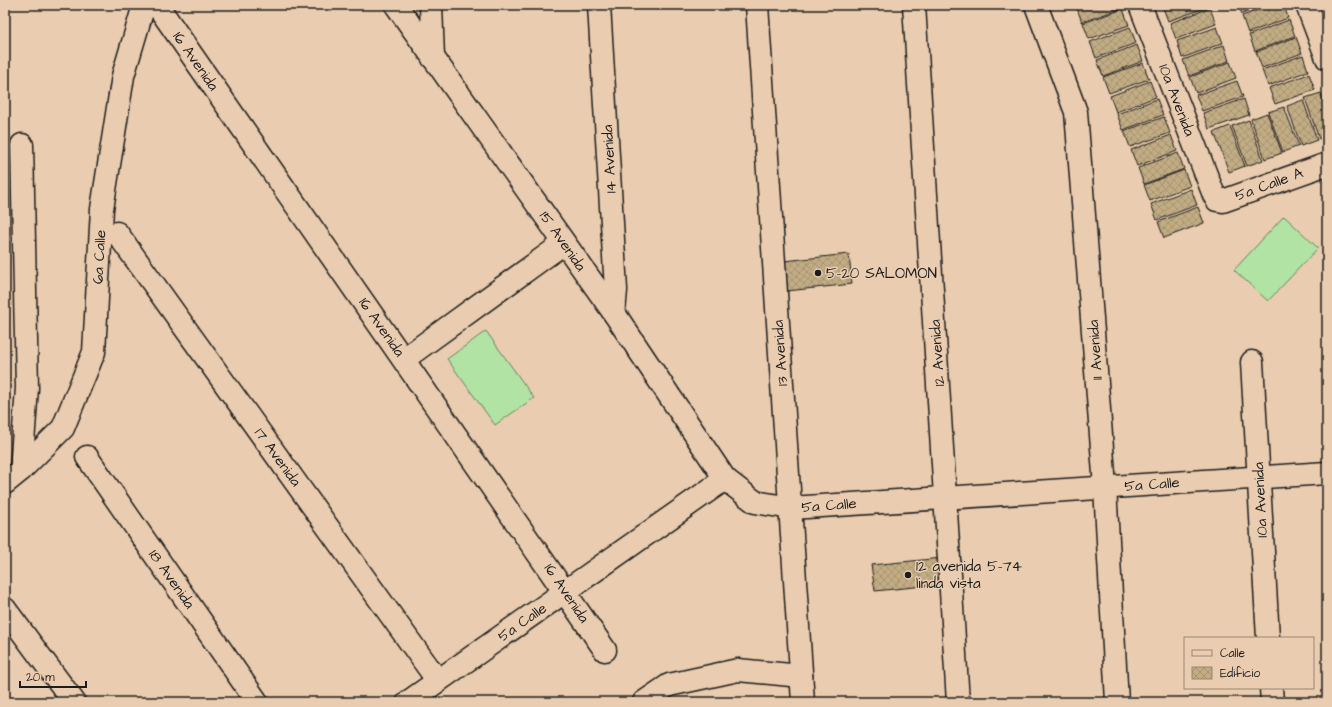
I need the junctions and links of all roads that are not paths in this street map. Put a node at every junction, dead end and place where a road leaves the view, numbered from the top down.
1 (144, 5) edge
2 (157, 5) edge
3 (396, 5) edge
4 (431, 5) edge
5 (599, 5) edge
6 (757, 5) edge
7 (914, 5) edge
8 (1036, 5) edge
9 (1140, 5) edge
10 (1307, 5) edge
11 (433, 58) junction
12 (1327, 58) edge
13 (22, 145) dead end
14 (1327, 164) edge
15 (1214, 195) joint
16 (117, 233) dead end
17 (564, 243) junction
18 (614, 313) junction
19 (404, 359) junction
20 (1252, 362) dead end
21 (87, 457) dead end
22 (1327, 473) edge
23 (13, 476) edge
24 (1259, 478) junction
25 (725, 479) junction
26 (1105, 488) junction
27 (946, 498) junction
28 (790, 508) junction
29 (566, 591) junction
30 (5, 609) edge
31 (1268, 637) edge
32 (605, 650) dead end
33 (801, 676) junction
34 (438, 681) junction
35 (1271, 689) edge
36 (74, 702) edge
37 (258, 702) edge
38 (408, 702) edge
39 (644, 702) edge
40 (803, 702) edge
41 (958, 702) edge
42 (1117, 702) edge
43 (1272, 702) edge

1 - 23 street, 6a Calle
2 - 19 street, 16 Avenida
3 - 11 street, 15 Avenida
4 - 11 street
5 - 18 street, 14 Avenida
6 - 28 street, 13 Avenida
7 - 27 street, 12 Avenida
8 - 26 street, 11 Avenida
9 - 15 street, 10a Avenida
10 - 12 street
11 - 17 street, 15 Avenida
13 - 23 street
14 - 15 street, 5a Calle A
16 - 34 street, 17 Avenida
17 - 18 street, 15 Avenida
17 - 19 street
18 - 25 street, 15 Avenida
19 - 29 street, 16 Avenida
20 - 24 street, 10a Avenida
21 - 37 street, 18 Avenida
22 - 24 street, 5a Calle
24 - 26 street, 5a Calle
24 - 31 street, 10a Avenida
25 - 28 street, 5a Calle
25 - 29 street, 5a Calle
26 - 27 street, 5a Calle
26 - 42 street, 11 Avenida
27 - 28 street, 5a Calle
27 - 41 street, 12 Avenida
28 - 33 street, 13 Avenida
29 - 32 street, 16 Avenida
29 - 34 street, 5a Calle
30 - 36 street
33 - 39 street
33 - 40 street, 13 Avenida
34 - 38 street, 5a Calle
35 - 43 street

